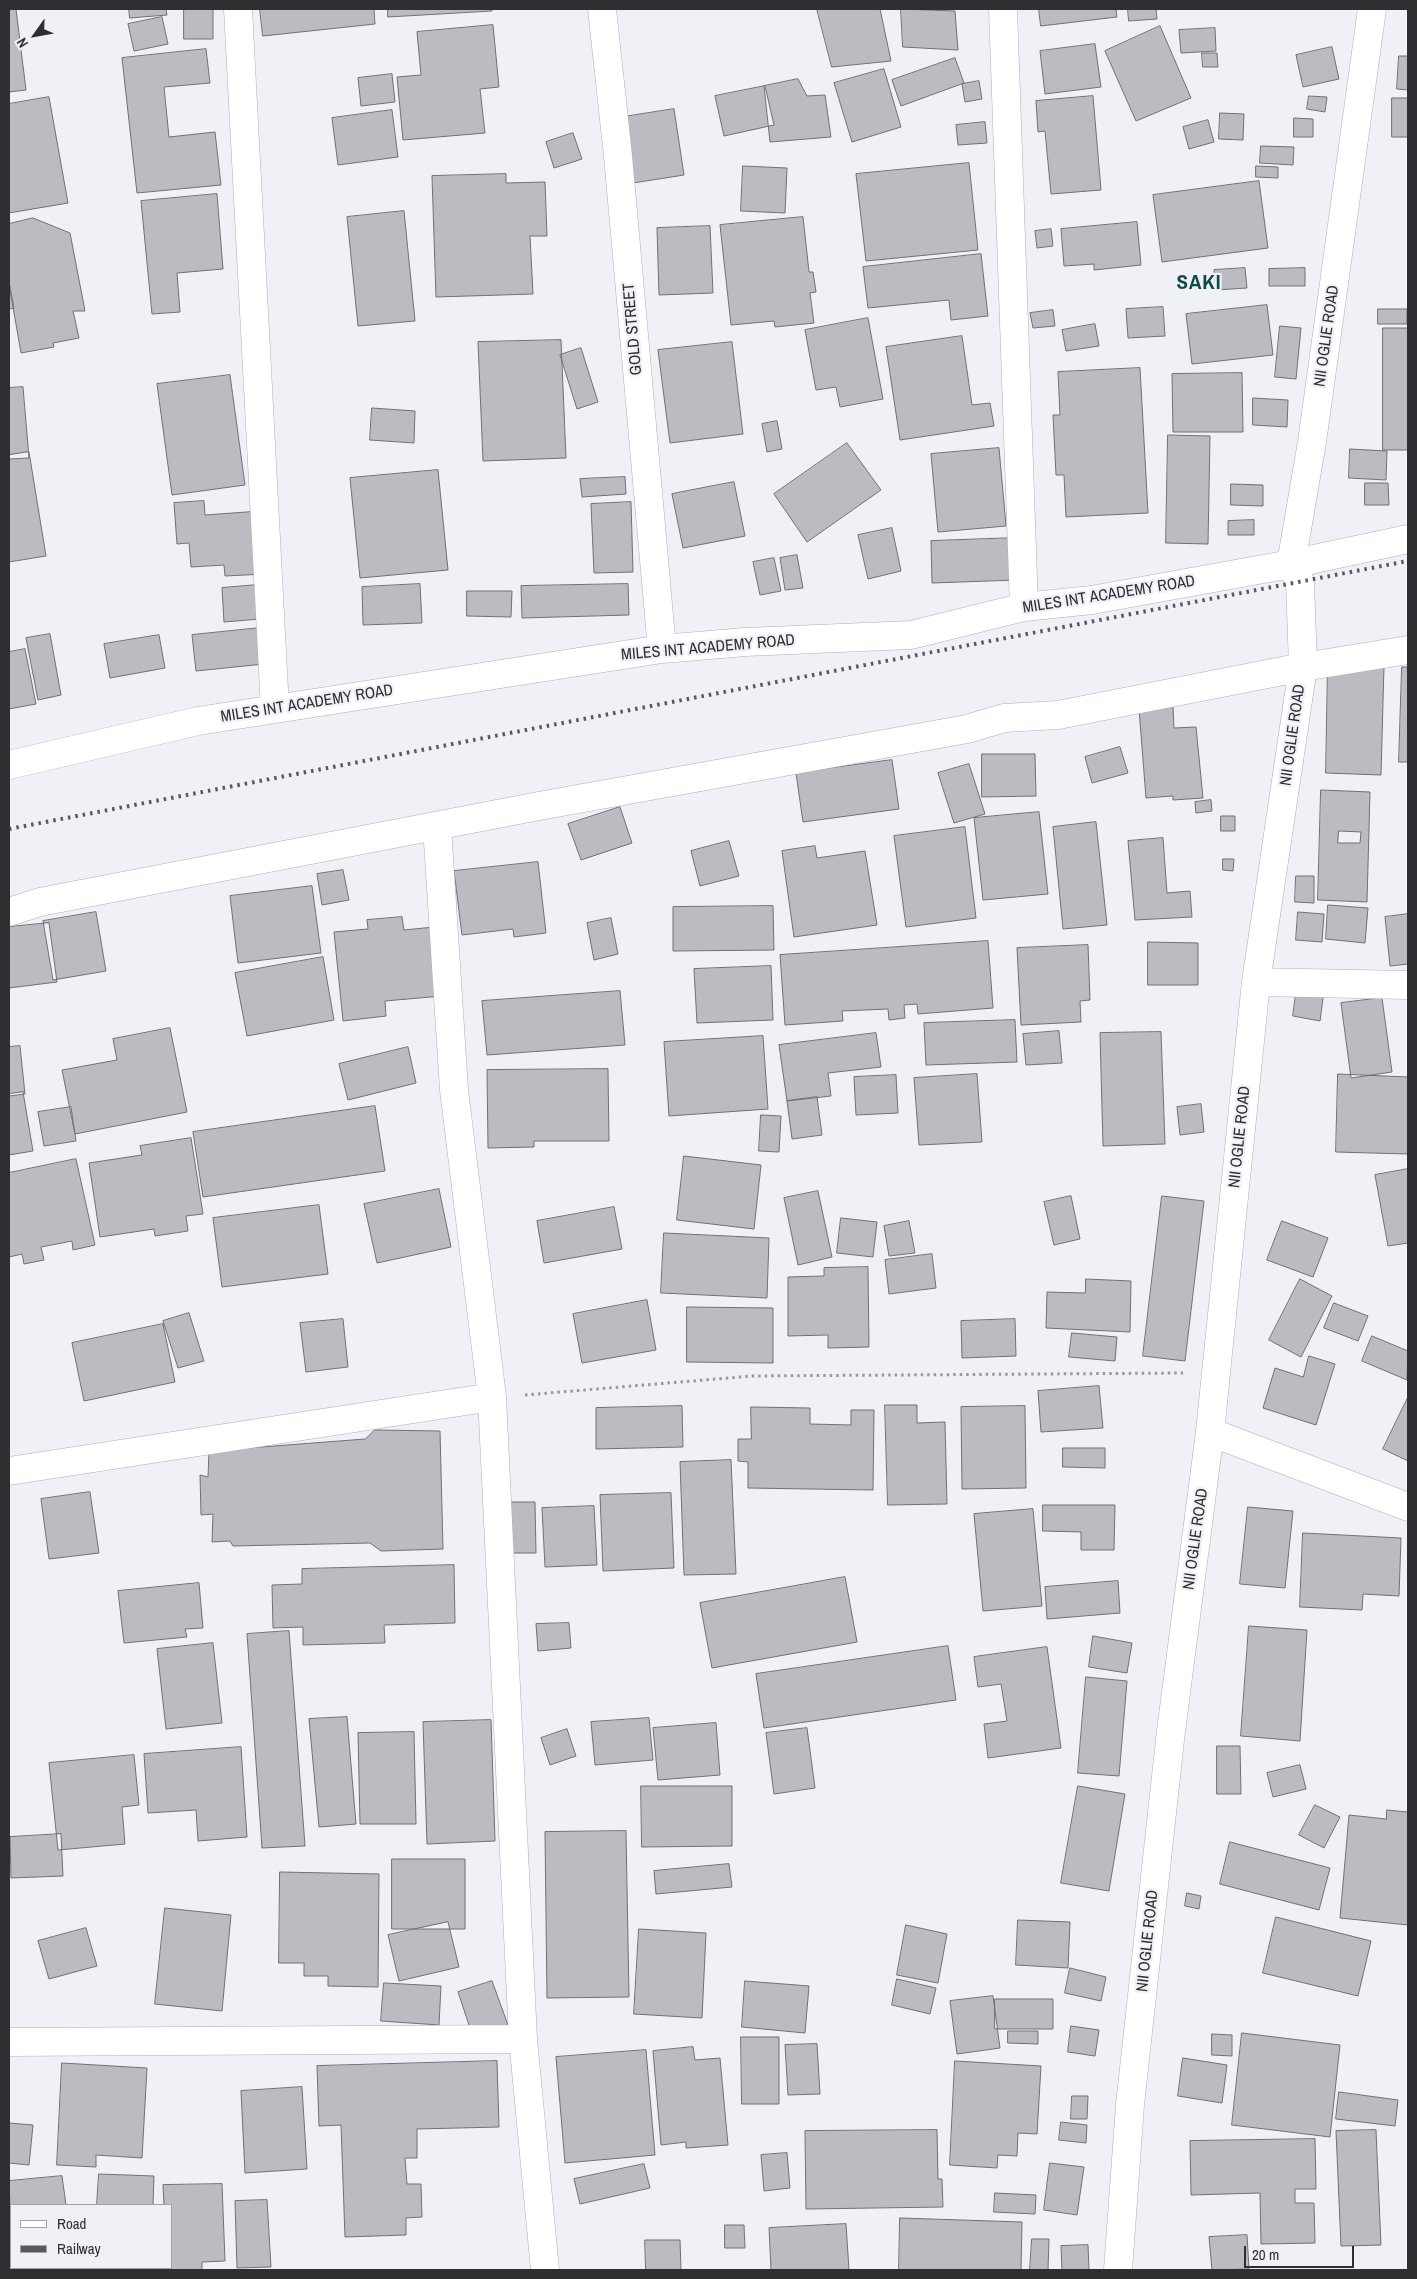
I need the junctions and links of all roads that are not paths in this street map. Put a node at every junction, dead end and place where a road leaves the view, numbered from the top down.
1 (238, 9) edge
2 (602, 9) edge
3 (1003, 9) edge
4 (1372, 9) edge
5 (1408, 538) edge
6 (1291, 564) junction
7 (1024, 608) junction
8 (662, 649) junction
9 (1408, 650) edge
10 (1303, 667) junction
11 (275, 709) junction
12 (9, 765) edge
13 (436, 826) junction
14 (9, 912) edge
15 (1256, 982) junction
16 (1408, 985) edge
17 (492, 1397) junction
18 (1210, 1432) junction
19 (9, 1471) edge
20 (1408, 1507) edge
21 (523, 2039) junction
22 (9, 2042) edge
23 (545, 2270) edge
24 (1118, 2270) edge

1 - 11 street
2 - 8 street, GOLD STREET
3 - 7 street
4 - 6 street, NII OGLIE ROAD
5 - 6 street, MILES INT ACADEMY ROAD
6 - 7 street, MILES INT ACADEMY ROAD
6 - 10 street, NII OGLIE ROAD
7 - 8 street, MILES INT ACADEMY ROAD
8 - 11 street, MILES INT ACADEMY ROAD
9 - 10 street
10 - 13 street
10 - 15 street, NII OGLIE ROAD
11 - 12 street, MILES INT ACADEMY ROAD
13 - 14 street
13 - 17 street
15 - 16 street
15 - 18 street, NII OGLIE ROAD
17 - 19 street
17 - 21 street
18 - 20 street
18 - 24 street, NII OGLIE ROAD
21 - 22 street
21 - 23 street

